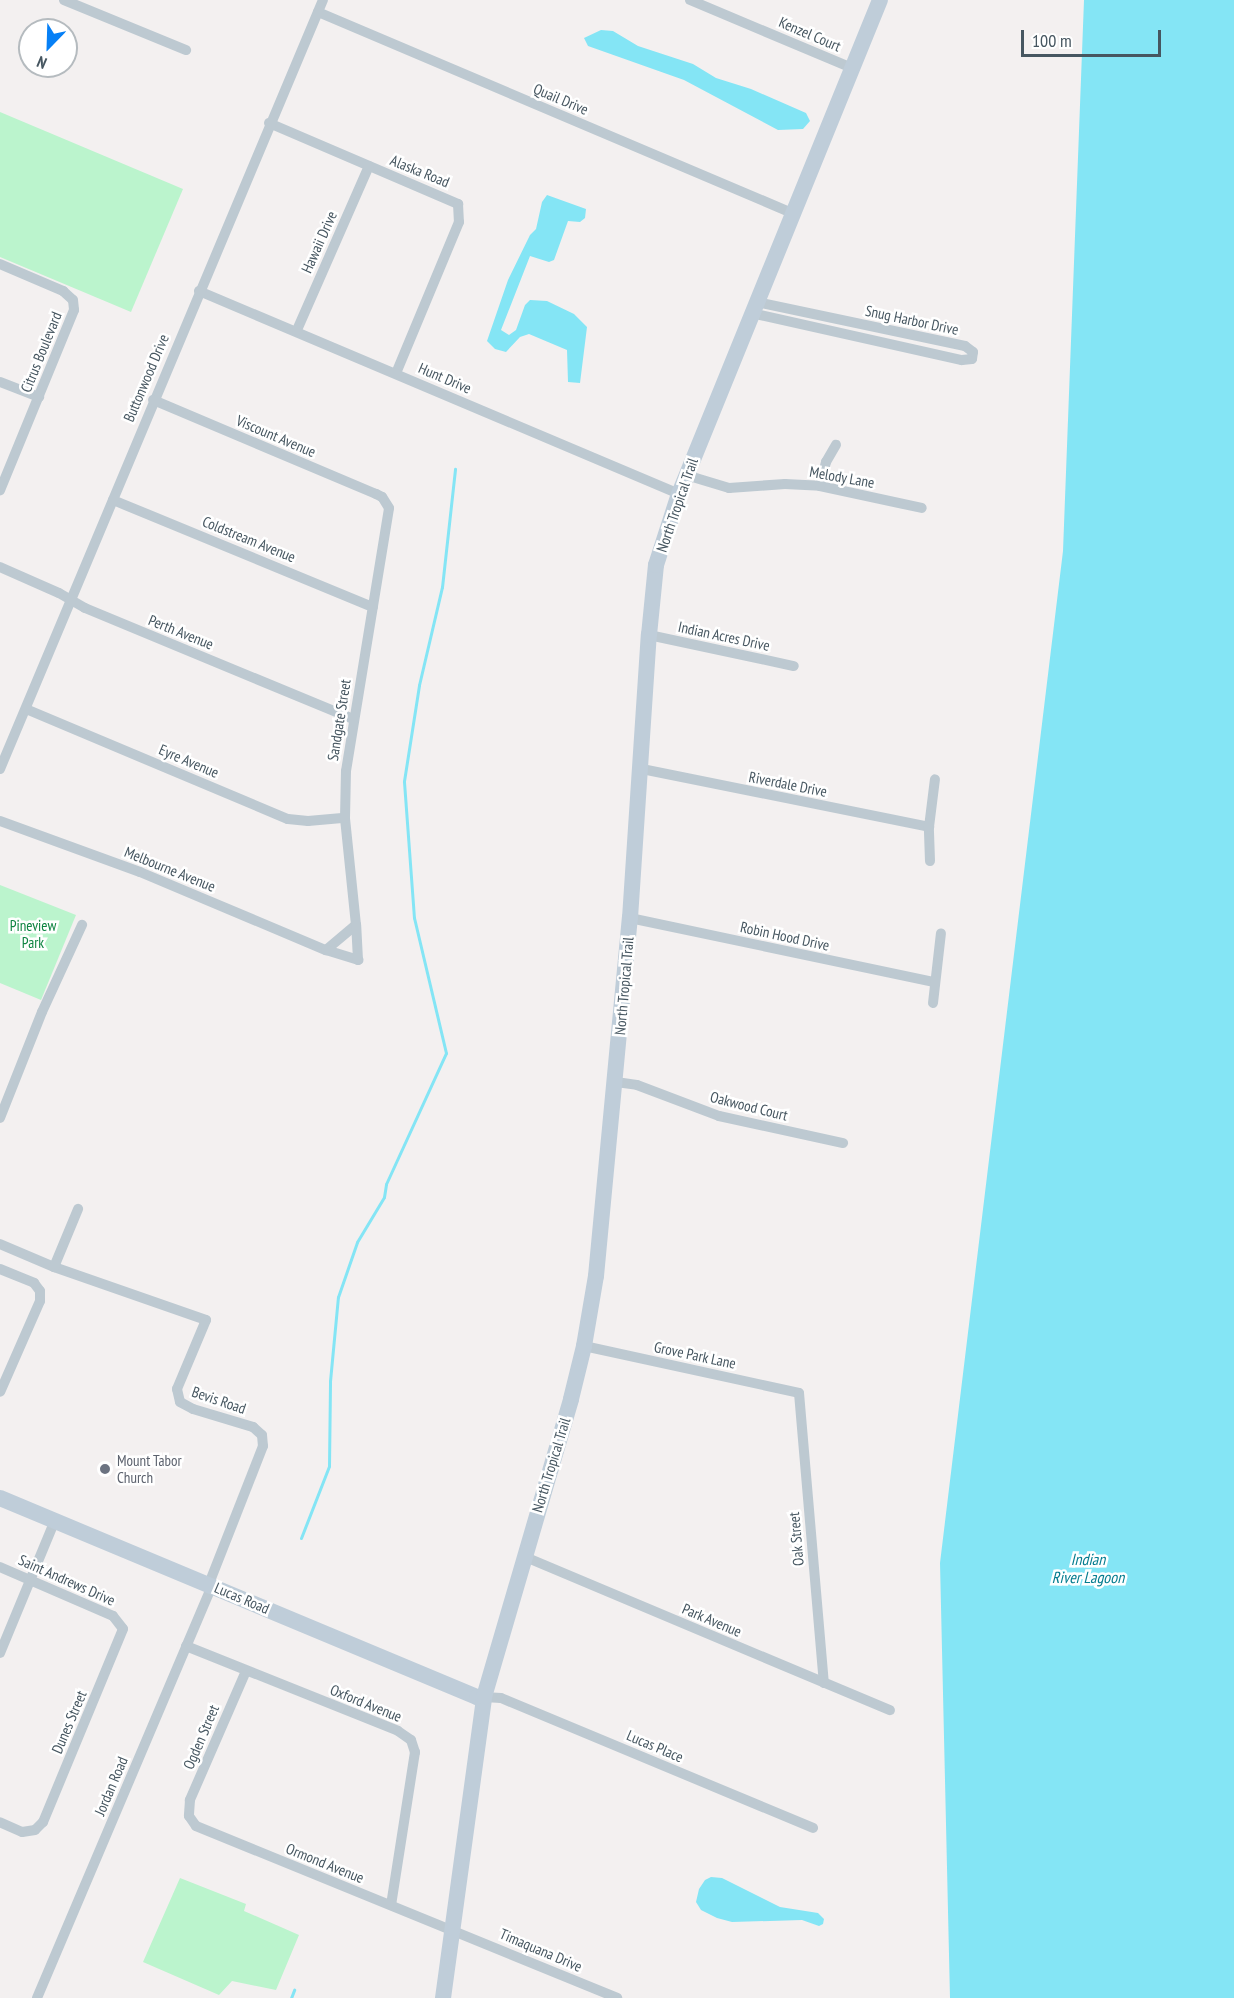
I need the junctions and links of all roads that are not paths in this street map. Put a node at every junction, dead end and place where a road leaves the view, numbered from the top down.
1 (64, 0) edge
2 (323, 0) edge
3 (690, 0) edge
4 (880, 0) edge
5 (318, 12) junction
6 (186, 50) dead end
7 (852, 68) junction
8 (269, 123) junction
9 (369, 166) junction
10 (792, 213) junction
11 (0, 264) edge
12 (200, 291) junction
13 (754, 308) junction
14 (868, 326) junction
15 (297, 330) junction
16 (866, 339) junction
17 (396, 373) junction
18 (0, 382) edge
19 (39, 397) junction
20 (153, 400) junction
21 (836, 445) dead end
22 (686, 475) junction
23 (820, 486) junction
24 (0, 490) edge
25 (679, 494) junction
26 (112, 500) junction
27 (386, 502) joint
28 (922, 508) dead end
29 (0, 567) edge
30 (70, 599) junction
31 (373, 607) junction
32 (649, 635) junction
33 (794, 666) dead end
34 (26, 709) junction
35 (353, 719) junction
36 (0, 769) edge
37 (642, 769) junction
38 (934, 779) dead end
39 (345, 818) junction
40 (0, 820) edge
41 (929, 827) junction
42 (930, 861) dead end
43 (630, 918) junction
44 (82, 925) dead end
45 (356, 925) junction
46 (941, 933) dead end
47 (327, 950) junction
48 (934, 982) junction
49 (933, 1003) dead end
50 (615, 1082) junction
51 (0, 1118) edge
52 (843, 1143) dead end
53 (78, 1209) dead end
54 (0, 1244) edge
55 (54, 1267) junction
56 (0, 1269) edge
57 (584, 1347) junction
58 (0, 1392) edge
59 (799, 1393) joint
60 (0, 1498) edge
61 (55, 1520) junction
62 (523, 1556) junction
63 (0, 1567) edge
64 (31, 1580) junction
65 (210, 1585) junction
66 (120, 1622) joint
67 (186, 1646) junction
68 (0, 1653) edge
69 (246, 1671) junction
70 (824, 1683) junction
71 (484, 1697) junction
72 (890, 1710) dead end
73 (189, 1816) joint
74 (0, 1822) edge
75 (813, 1828) dead end
76 (391, 1905) junction
77 (454, 1929) junction
78 (37, 1998) edge
79 (443, 1998) edge
80 (616, 1998) edge

1 - 6 street
2 - 5 street, Buttonwood Drive
3 - 7 street, Kenzel Court
4 - 7 street, North Tropical Trail
5 - 8 street, Buttonwood Drive
5 - 10 street, Quail Drive
7 - 10 street, North Tropical Trail
8 - 9 street, Alaska Road
8 - 12 street, Buttonwood Drive
9 - 15 street, Hawaii Drive
9 - 17 street, Alaska Road
10 - 13 street, North Tropical Trail
11 - 19 street, Citrus Boulevard
12 - 15 street, Hunt Drive
12 - 20 street, Buttonwood Drive
13 - 14 street, Snug Harbor Drive
13 - 16 street, Snug Harbor Drive
13 - 22 street, North Tropical Trail
14 - 16 street
14 - 16 street, Snug Harbor Drive
15 - 17 street, Hunt Drive
17 - 25 street, Hunt Drive
18 - 19 street
19 - 24 street, Citrus Boulevard
20 - 26 street, Buttonwood Drive
20 - 27 street, Viscount Avenue
21 - 23 street
22 - 23 street, Melody Lane
22 - 25 street, North Tropical Trail
23 - 28 street, Melody Lane
25 - 32 street, North Tropical Trail
26 - 30 street, Buttonwood Drive
26 - 31 street, Coldstream Avenue
27 - 31 street, Sandgate Street
29 - 30 street, Perth Avenue
30 - 34 street, Buttonwood Drive
30 - 35 street, Perth Avenue
31 - 35 street, Sandgate Street
32 - 33 street, Indian Acres Drive
32 - 37 street, North Tropical Trail
34 - 36 street, Buttonwood Drive
34 - 39 street, Eyre Avenue
35 - 39 street, Sandgate Street
37 - 41 street, Riverdale Drive
37 - 43 street, North Tropical Trail
38 - 41 street
39 - 45 street, Sandgate Street
40 - 47 street, Melbourne Avenue
41 - 42 street
43 - 48 street, Robin Hood Drive
43 - 50 street, North Tropical Trail
44 - 51 street
45 - 47 street
45 - 47 street, Melbourne Avenue
46 - 48 street
48 - 49 street
50 - 52 street, Oakwood Court
50 - 57 street, North Tropical Trail
53 - 55 street
54 - 55 street, Bevis Road
55 - 65 street, Bevis Road
56 - 58 street
57 - 59 street, Grove Park Lane
57 - 62 street, North Tropical Trail
59 - 70 street, Oak Street
60 - 61 street, Lucas Road
61 - 64 street
61 - 65 street, Lucas Road
62 - 70 street, Park Avenue
62 - 71 street, North Tropical Trail
63 - 64 street, Saint Andrews Drive
64 - 66 street, Saint Andrews Drive
64 - 68 street
65 - 67 street, Jordan Road
65 - 71 street, Lucas Road
66 - 74 street, Dunes Street
67 - 69 street, Oxford Avenue
67 - 78 street, Jordan Road
69 - 73 street, Ogden Street
69 - 76 street, Oxford Avenue
70 - 72 street, Park Avenue
71 - 75 street, Lucas Place
71 - 77 street, North Tropical Trail
73 - 76 street, Ormond Avenue
76 - 77 street, Ormond Avenue
77 - 79 street, North Tropical Trail
77 - 80 street, Timaquana Drive

